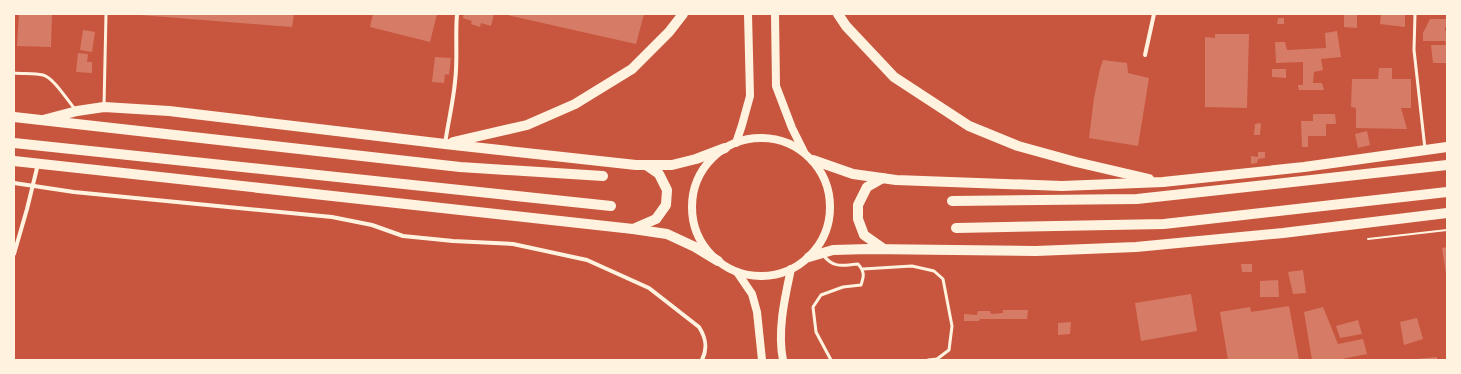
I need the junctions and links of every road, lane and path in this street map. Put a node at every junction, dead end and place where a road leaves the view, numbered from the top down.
1 (106, 14) edge
2 (457, 14) edge
3 (683, 14) edge
4 (748, 14) edge
5 (775, 14) edge
6 (838, 14) edge
7 (1154, 14) edge
8 (1415, 14) edge
9 (1146, 55) dead end
10 (14, 73) edge
11 (104, 107) junction
12 (77, 112) junction
13 (14, 117) edge
14 (43, 120) junction
15 (14, 143) edge
16 (736, 143) junction
17 (445, 144) junction
18 (1447, 147) edge
19 (725, 148) junction
20 (1425, 150) junction
21 (804, 152) junction
22 (812, 160) junction
23 (14, 161) edge
24 (38, 164) junction
25 (646, 165) junction
26 (1447, 165) edge
27 (603, 176) dead end
28 (883, 178) junction
29 (1163, 182) junction
30 (14, 183) edge
31 (33, 186) junction
32 (1447, 192) edge
33 (952, 201) dead end
34 (611, 206) dead end
35 (1447, 213) edge
36 (956, 228) dead end
37 (633, 229) junction
38 (1447, 230) edge
39 (1368, 239) dead end
40 (884, 249) junction
41 (822, 253) junction
42 (14, 254) edge
43 (809, 257) junction
44 (718, 261) junction
45 (791, 269) junction
46 (863, 270) junction
47 (737, 272) junction
48 (702, 360) edge
49 (762, 360) edge
50 (783, 360) edge
51 (831, 360) edge
52 (928, 360) edge

1 - 11 lane
2 - 17 street
3 - 17 highway
4 - 16 main road
5 - 21 main road
6 - 29 highway
7 - 9 street
8 - 20 lane
10 - 12 lane
11 - 12 highway
11 - 17 highway
12 - 14 highway
13 - 14 highway
14 - 27 highway
15 - 34 highway
16 - 19 main road
16 - 21 main road
17 - 25 highway
18 - 20 highway
19 - 25 highway
19 - 44 main road
20 - 29 highway
21 - 22 main road
22 - 28 highway
22 - 43 main road
23 - 24 highway
24 - 31 street
24 - 37 highway
25 - 37 highway
26 - 33 highway
28 - 29 highway
28 - 40 highway
30 - 31 street
31 - 42 street
31 - 48 street
32 - 36 highway
35 - 40 highway
37 - 44 highway
38 - 39 path
40 - 41 highway
41 - 43 highway
41 - 46 lane
43 - 45 main road
44 - 47 main road
45 - 47 main road
45 - 50 main road
46 - 51 lane
46 - 52 lane
47 - 49 main road

